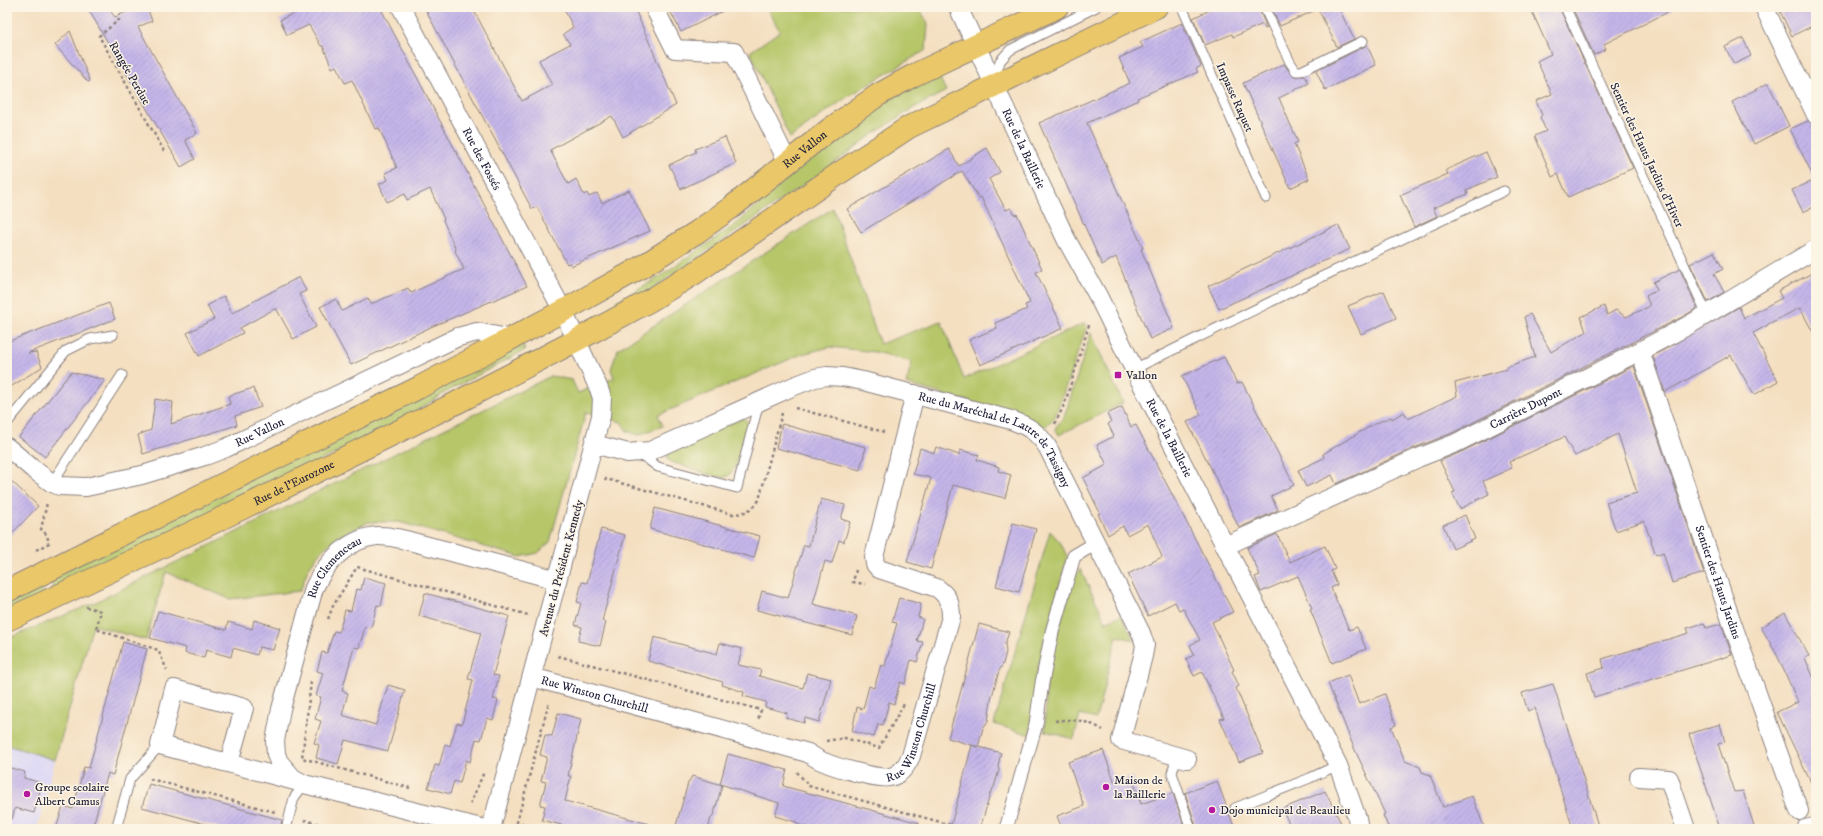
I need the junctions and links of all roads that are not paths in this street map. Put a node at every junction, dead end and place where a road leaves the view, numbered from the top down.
1 (401, 7) edge
2 (654, 7) edge
3 (958, 7) edge
4 (1057, 7) edge
5 (1096, 7) edge
6 (1156, 7) edge
7 (1182, 7) edge
8 (1264, 7) edge
9 (1565, 7) edge
10 (1764, 7) edge
11 (1363, 41) dead end
12 (977, 46) junction
13 (995, 87) junction
14 (1814, 106) edge
15 (788, 162) junction
16 (1504, 191) dead end
17 (1266, 198) dead end
18 (1816, 249) edge
19 (563, 311) junction
20 (1707, 314) junction
21 (113, 335) dead end
22 (512, 338) junction
23 (577, 340) junction
24 (1640, 351) junction
25 (1134, 369) junction
26 (122, 375) dead end
27 (915, 394) junction
28 (762, 401) junction
29 (7, 423) edge
30 (594, 444) junction
31 (7, 447) edge
32 (639, 453) junction
33 (52, 483) junction
34 (1096, 543) junction
35 (1226, 546) junction
36 (557, 580) junction
37 (7, 591) edge
38 (7, 620) edge
39 (532, 677) junction
40 (160, 745) junction
41 (1182, 758) joint
42 (229, 763) junction
43 (1338, 764) junction
44 (1639, 777) dead end
45 (301, 782) junction
46 (1235, 808) dead end
47 (1801, 818) joint
48 (493, 821) edge
49 (1816, 822) edge
50 (116, 829) edge
51 (286, 829) edge
52 (485, 829) edge
53 (1006, 829) edge
54 (1191, 829) edge
55 (1359, 829) edge
56 (1371, 829) edge
57 (1686, 829) edge

1 - 19 street, Rue des Fossés
2 - 15 street
3 - 12 street, Rue de la Baillerie
4 - 12 main road, Rue Vallon
5 - 13 lane
6 - 13 main road
7 - 17 lane, Impasse Raquet
8 - 11 lane
9 - 20 lane, Sentier des Hauts Jardins d'Hiver
10 - 14 street
12 - 13 street, Rue de la Baillerie
12 - 15 main road, Rue Vallon
13 - 23 main road
13 - 25 street, Rue de la Baillerie
15 - 19 main road, Rue Vallon
16 - 25 lane
18 - 20 street, Carrière Dupont
19 - 22 main road
19 - 23 street, Avenue du Président Kennedy
20 - 24 street, Carrière Dupont
21 - 29 lane
22 - 33 street, Rue Vallon
22 - 37 main road
23 - 30 street, Avenue du Président Kennedy
23 - 38 main road, Rue de l'Eurozone
24 - 35 street, Carrière Dupont
24 - 47 street, Sentier des Hauts Jardins
25 - 35 street, Rue de la Baillerie
26 - 33 lane
27 - 28 street, Rue du Maréchal de Lattre de Tassigny
27 - 34 street, Rue du Maréchal de Lattre de Tassigny
27 - 39 street, Rue Winston Churchill
28 - 32 street, Rue du Maréchal de Lattre de Tassigny
28 - 32 lane
30 - 32 street, Rue du Maréchal de Lattre de Tassigny
30 - 36 street, Avenue du Président Kennedy
31 - 33 street, Rue Vallon
34 - 41 street, Rue du Maréchal de Lattre de Tassigny
34 - 53 street
35 - 43 street, Rue de la Baillerie
36 - 39 street, Avenue du Président Kennedy
36 - 45 street, Rue Clemenceau
39 - 48 street, Avenue du Président Kennedy
40 - 42 street, Rue Clemenceau
40 - 42 street
40 - 50 lane
41 - 54 lane
42 - 45 street, Rue Clemenceau
43 - 46 lane
43 - 55 street, Rue de la Baillerie
43 - 56 street, Rue de la Baillerie
44 - 57 street
45 - 51 lane
45 - 52 street, Rue Clemenceau
47 - 49 lane

